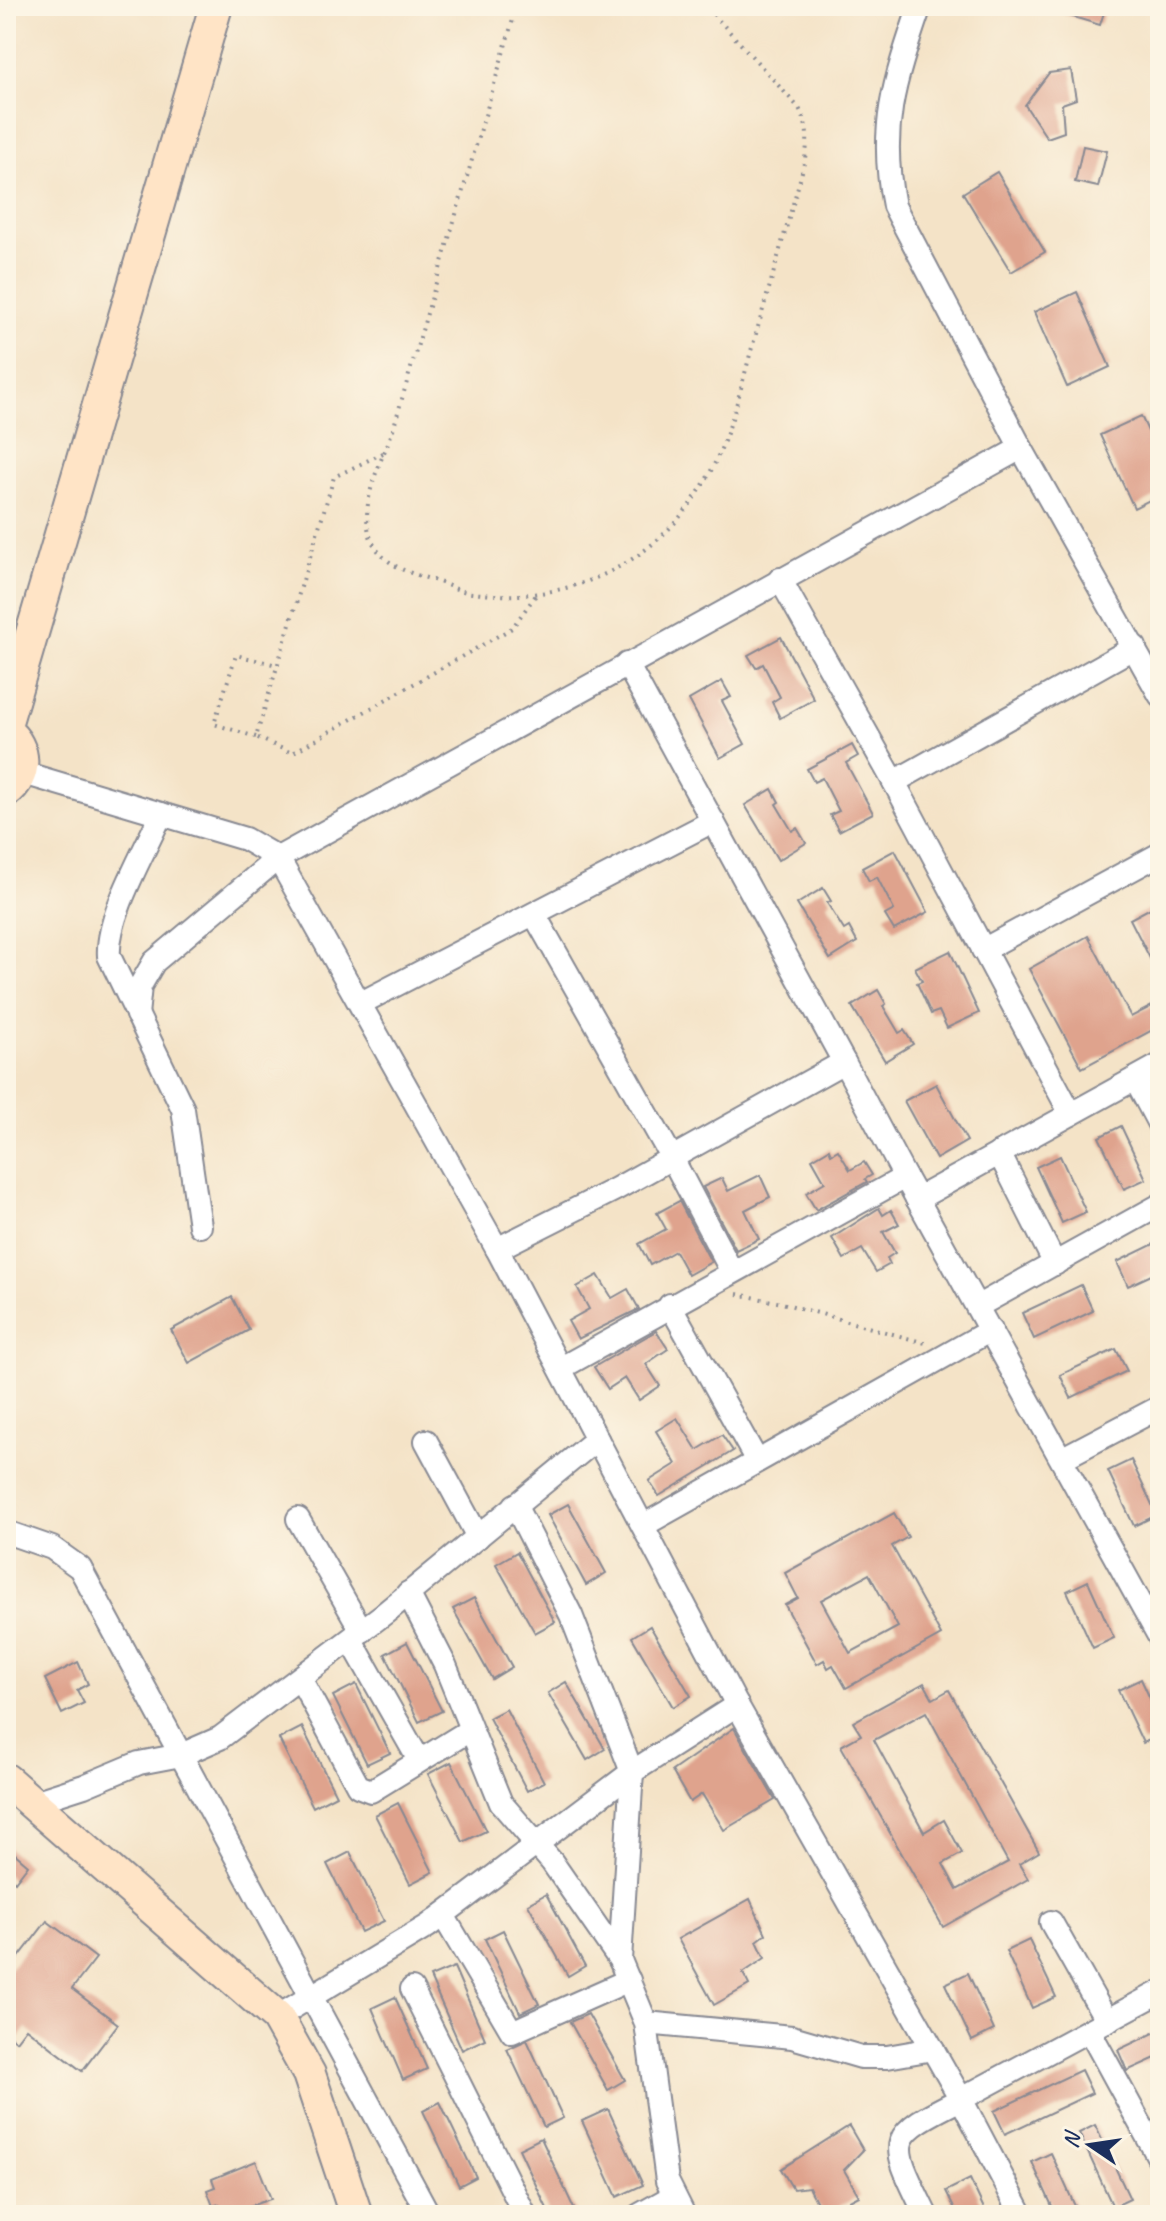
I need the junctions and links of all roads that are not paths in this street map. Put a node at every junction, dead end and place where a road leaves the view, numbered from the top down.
1 (195, 6) edge
2 (216, 6) edge
3 (916, 12) edge
4 (1021, 448) junction
5 (780, 579) junction
6 (1135, 647) junction
7 (6, 653) edge
8 (627, 664) junction
9 (1160, 695) edge
10 (6, 722) edge
11 (6, 732) edge
12 (13, 782) edge
13 (894, 782) junction
14 (161, 814) junction
15 (713, 821) junction
16 (1160, 854) edge
17 (278, 858) junction
18 (534, 914) junction
19 (983, 950) junction
20 (361, 1003) junction
21 (137, 1015) junction
22 (844, 1062) junction
23 (1160, 1065) edge
24 (1135, 1079) junction
25 (1071, 1114) junction
26 (1160, 1126) edge
27 (999, 1153) junction
28 (672, 1158) junction
29 (905, 1177) junction
30 (917, 1199) junction
31 (1160, 1205) edge
32 (200, 1226) dead end
33 (497, 1249) junction
34 (1055, 1264) junction
35 (732, 1272) junction
36 (670, 1305) junction
37 (978, 1306) junction
38 (991, 1330) junction
39 (561, 1368) junction
40 (1160, 1407) edge
41 (597, 1439) junction
42 (426, 1441) dead end
43 (1063, 1458) junction
44 (757, 1461) junction
45 (515, 1505) junction
46 (298, 1519) dead end
47 (644, 1525) junction
48 (6, 1532) edge
49 (478, 1537) junction
50 (408, 1593) junction
51 (357, 1635) junction
52 (1160, 1638) edge
53 (301, 1680) junction
54 (737, 1705) junction
55 (470, 1730) junction
56 (181, 1755) junction
57 (419, 1760) junction
58 (632, 1772) junction
59 (6, 1780) edge
60 (31, 1803) junction
61 (538, 1844) junction
62 (443, 1915) junction
63 (1051, 1922) dead end
64 (624, 1970) junction
65 (412, 1989) dead end
66 (1160, 1992) edge
67 (312, 1996) junction
68 (277, 2017) junction
69 (646, 2023) junction
70 (1098, 2026) junction
71 (933, 2049) junction
72 (961, 2099) junction
73 (1160, 2160) edge
74 (678, 2205) edge
75 (356, 2215) edge
76 (429, 2215) edge
77 (525, 2215) edge
78 (639, 2215) edge
79 (926, 2215) edge
80 (1022, 2215) edge

1 - 7 main road
2 - 10 main road
3 - 4 street
4 - 5 street
4 - 6 street
5 - 8 street
5 - 13 street
6 - 9 street
6 - 13 street
8 - 15 street
8 - 17 street
11 - 12 main road
12 - 14 street
13 - 19 street
14 - 17 street
14 - 21 street
15 - 18 street
15 - 22 street
16 - 19 street
17 - 20 street
17 - 21 street
18 - 20 street
18 - 28 street
19 - 25 street
20 - 33 street
21 - 32 street
22 - 28 street
22 - 29 street
23 - 24 street
24 - 25 street
24 - 26 street
25 - 27 street
27 - 30 street
27 - 34 street
28 - 33 street
28 - 35 street
29 - 30 street
29 - 35 street
30 - 37 street
31 - 34 street
33 - 39 street
34 - 37 street
35 - 36 street
36 - 39 street
36 - 44 street
37 - 38 street
38 - 43 street
38 - 44 street
39 - 41 street
40 - 43 street
41 - 45 street
41 - 47 street
42 - 49 street
43 - 52 street
44 - 47 street
45 - 49 street
45 - 58 street
46 - 51 street
47 - 54 street
48 - 56 street
49 - 50 street
50 - 51 street
50 - 55 street
51 - 53 street
51 - 57 street
53 - 56 street
53 - 57 street
54 - 58 street
54 - 71 street
55 - 57 street
55 - 61 street
56 - 60 street
56 - 67 street
58 - 61 street
58 - 64 street
59 - 60 main road
60 - 68 main road
61 - 62 street
61 - 64 street
62 - 64 street
62 - 67 street
63 - 70 street
64 - 69 street
65 - 77 street
66 - 70 street
67 - 68 street
67 - 76 street
68 - 75 main road
69 - 71 street
69 - 74 street
70 - 72 street
70 - 73 street
71 - 72 street
72 - 79 street
72 - 80 street
74 - 78 street

